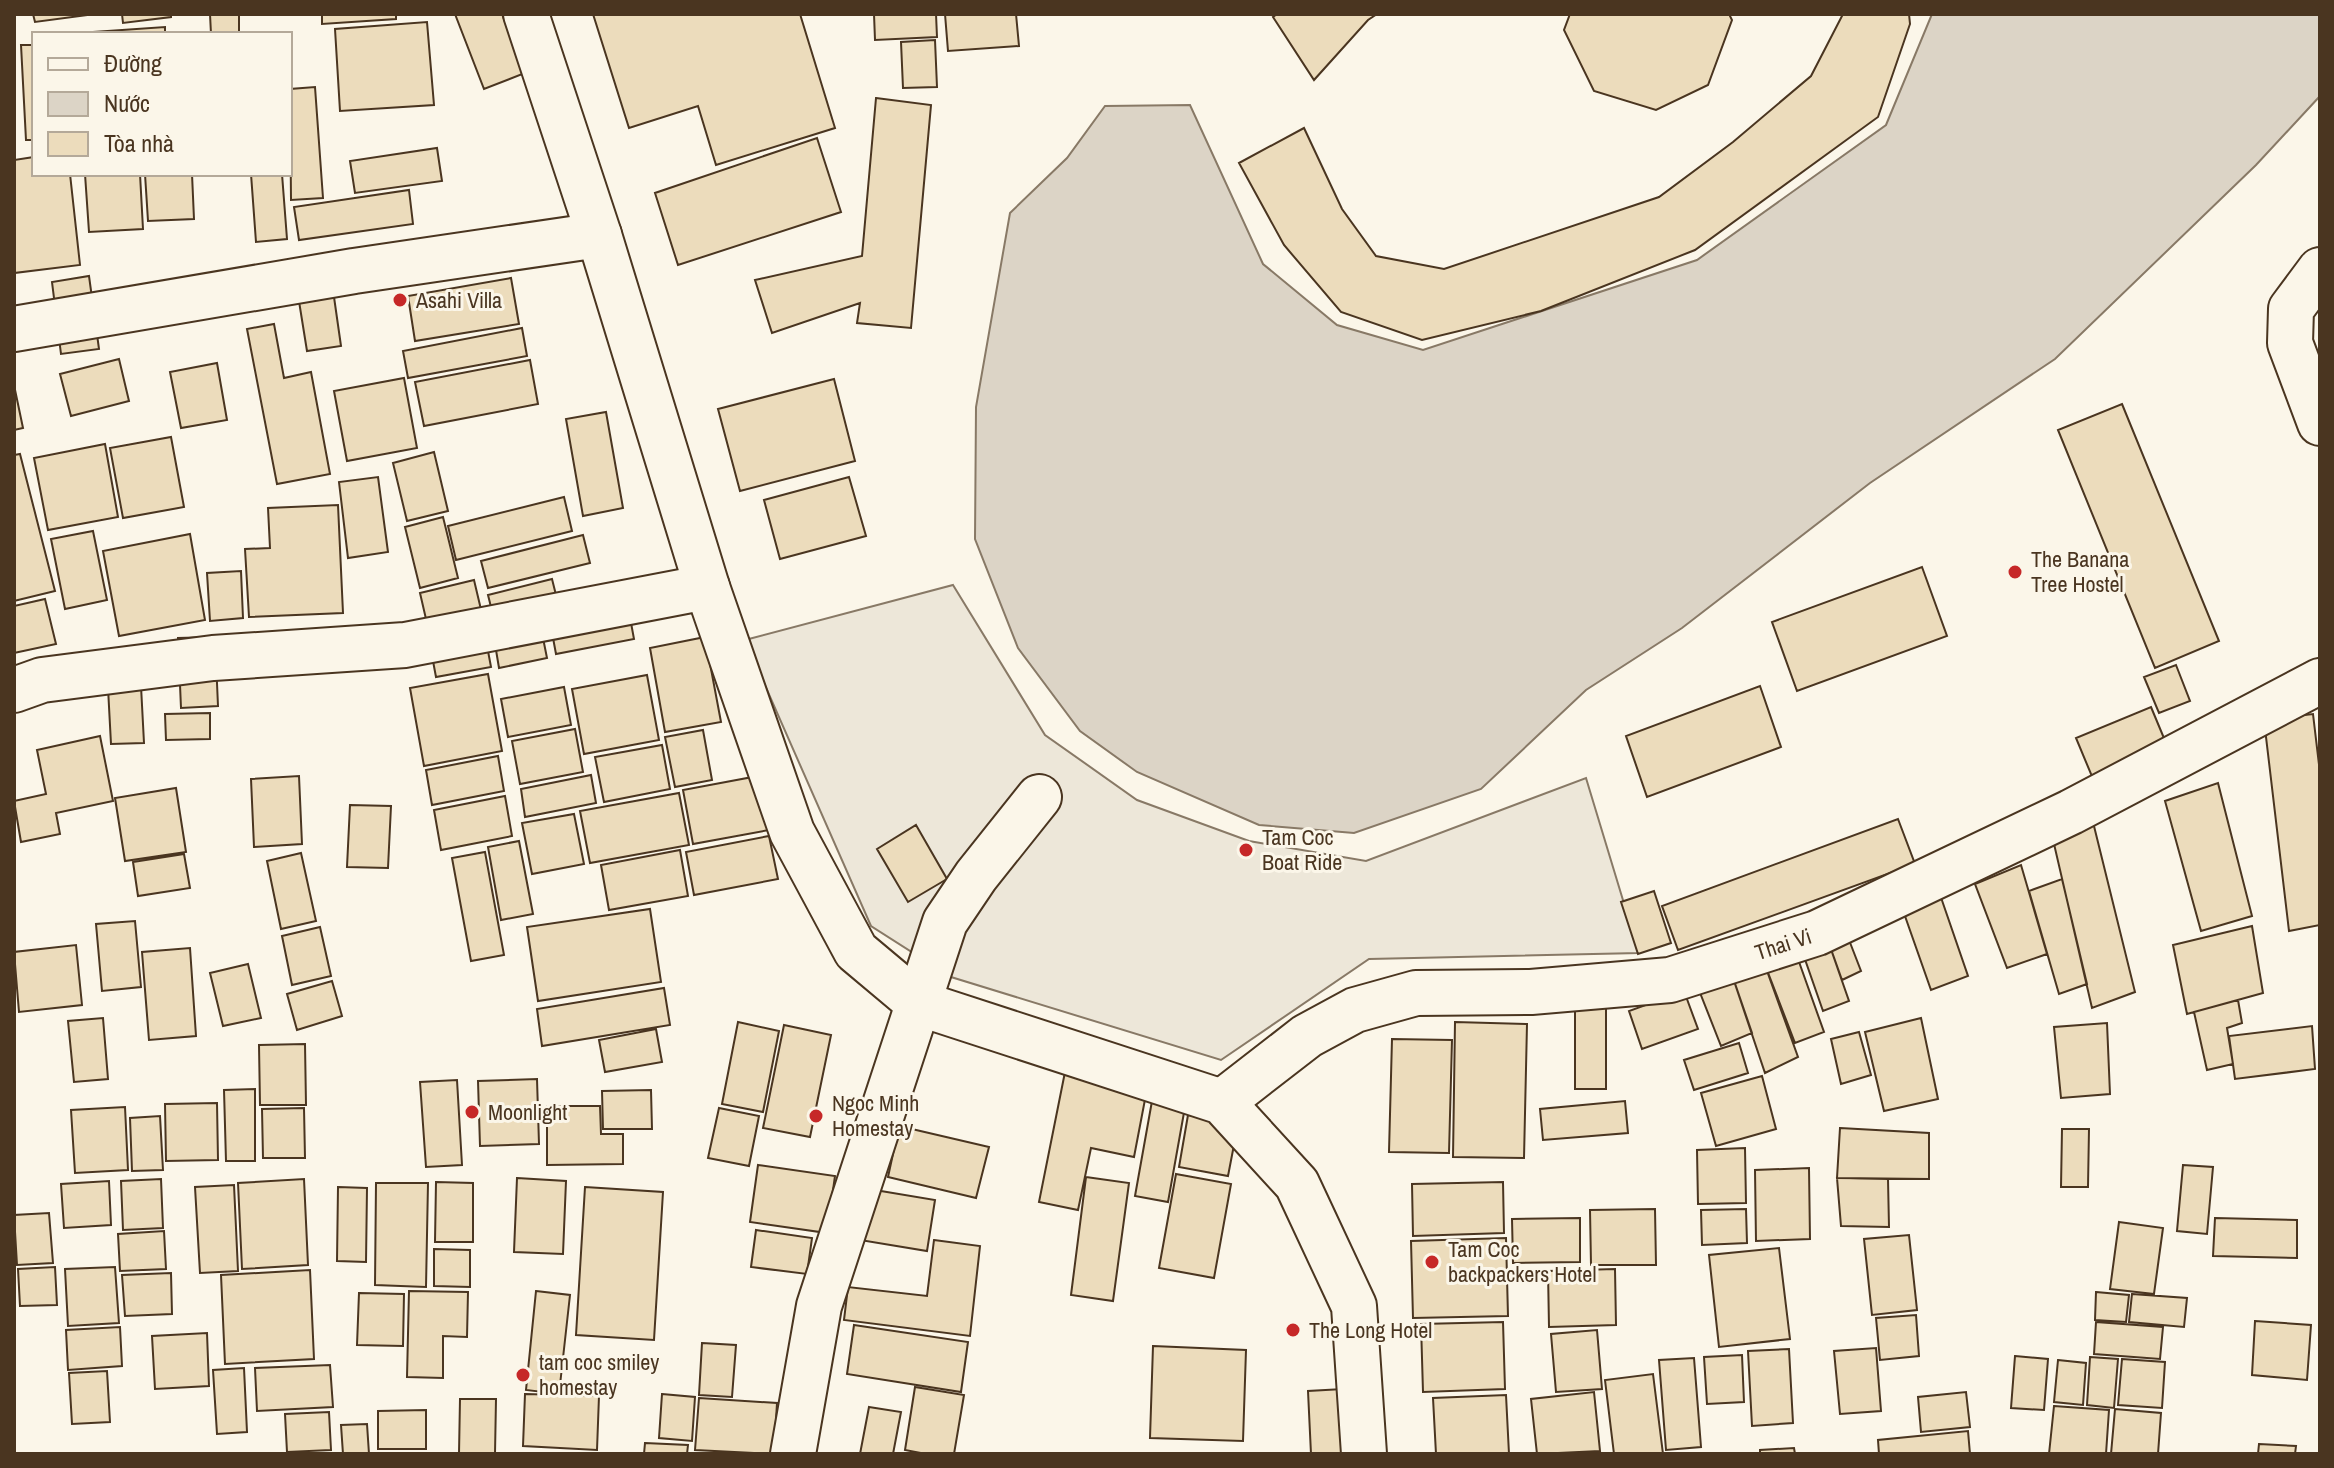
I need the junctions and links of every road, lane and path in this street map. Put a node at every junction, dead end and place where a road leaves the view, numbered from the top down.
1 (526, 14) edge
2 (599, 235) junction
3 (2320, 270) edge
4 (14, 329) edge
5 (2320, 423) edge
6 (707, 587) junction
7 (2320, 681) edge
8 (14, 690) edge
9 (1039, 797) dead end
10 (918, 1003) junction
11 (1222, 1102) junction
12 (793, 1454) edge
13 (1364, 1454) edge

1 - 2 street
2 - 4 street
2 - 6 street
3 - 5 street
6 - 8 street
6 - 10 street
7 - 11 street, Thai Vi
9 - 10 street
10 - 11 street
10 - 12 street
11 - 13 street

